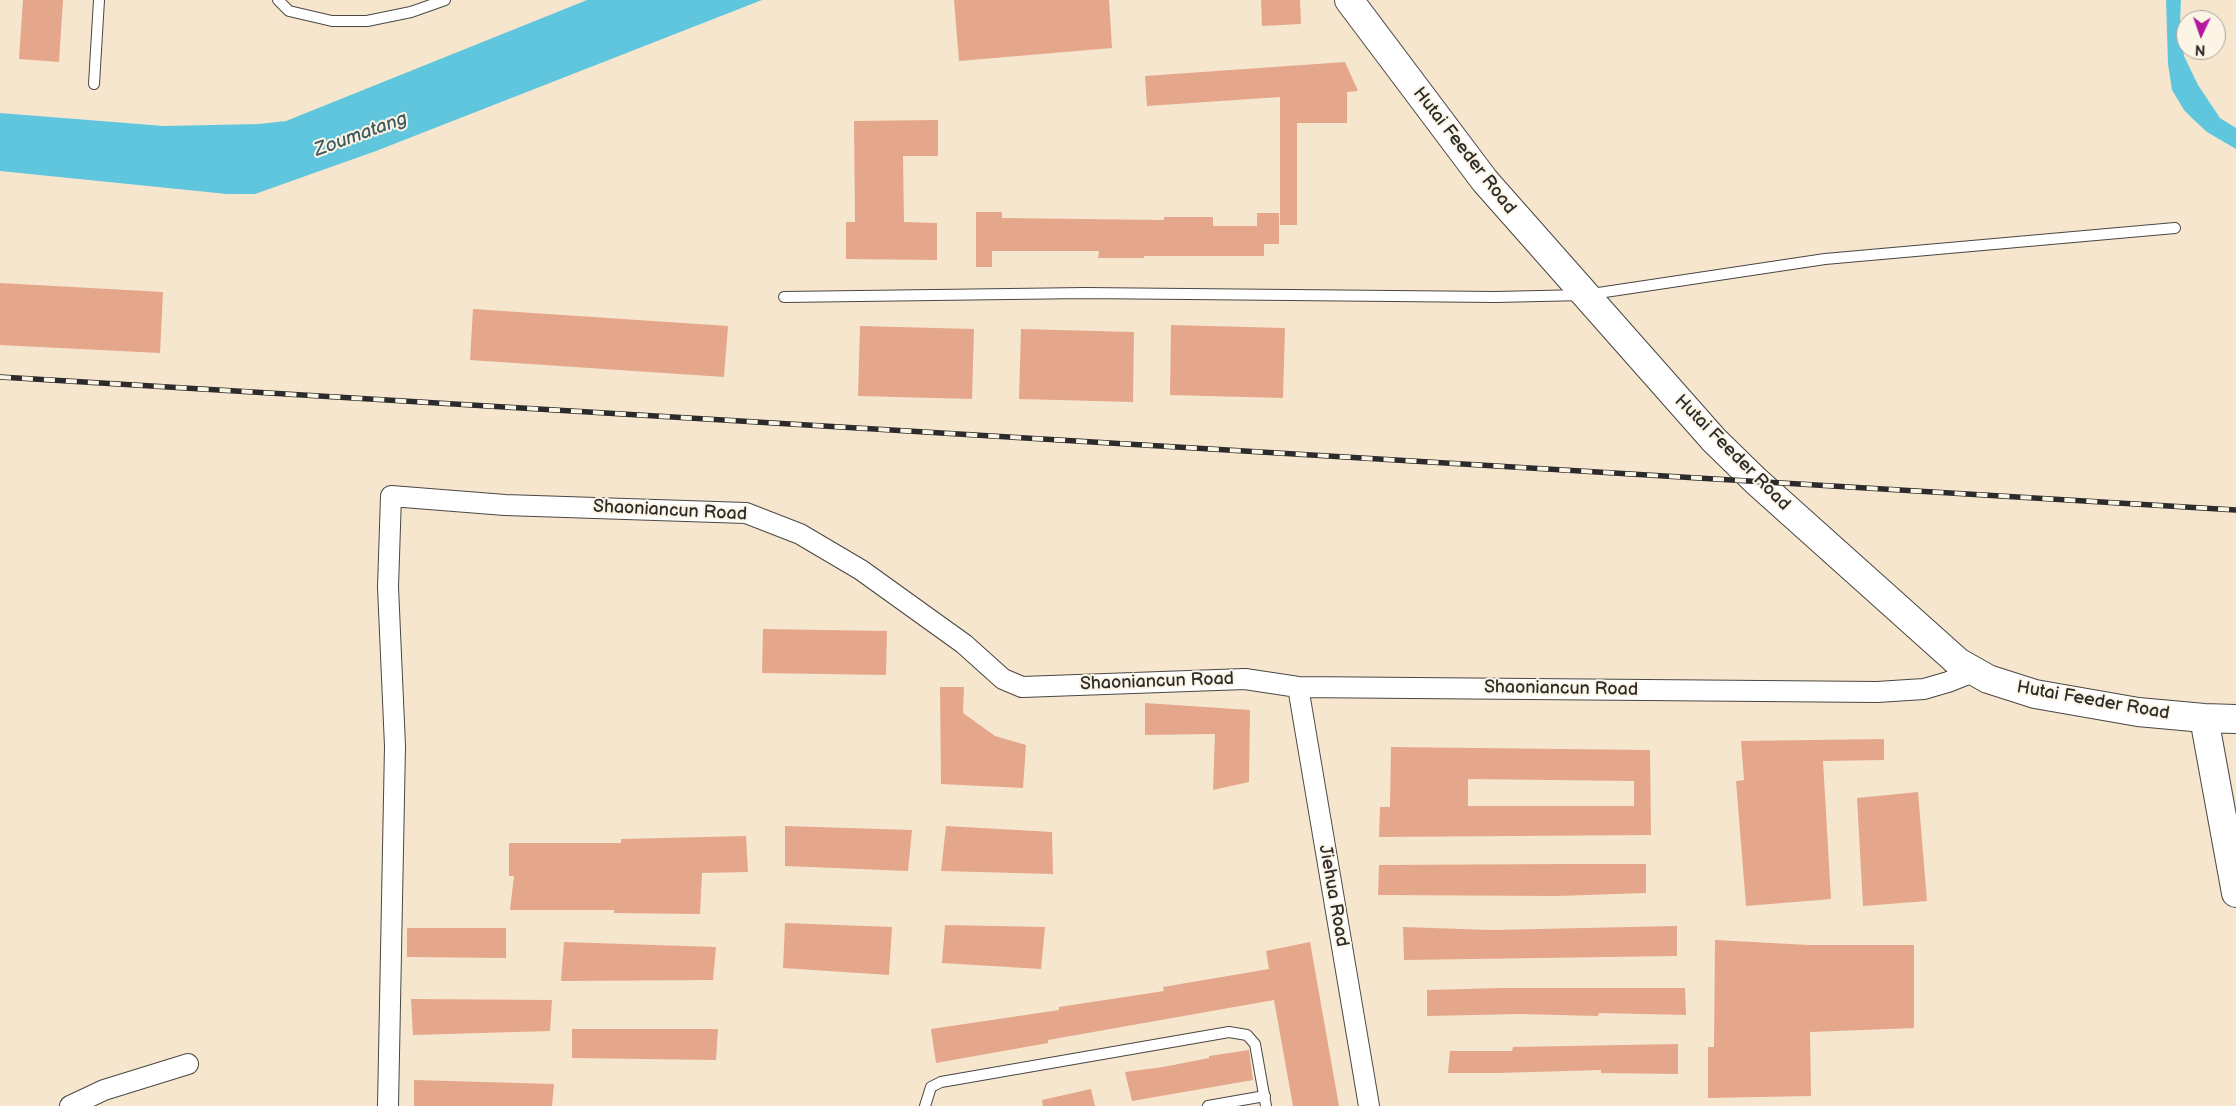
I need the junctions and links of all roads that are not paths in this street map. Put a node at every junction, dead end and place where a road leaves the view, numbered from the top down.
1 (98, 0) edge
2 (278, 0) edge
3 (445, 0) edge
4 (1349, 0) edge
5 (94, 84) dead end
6 (2175, 228) dead end
7 (1585, 295) junction
8 (784, 297) dead end
9 (1973, 672) junction
10 (1298, 687) junction
11 (2204, 718) junction
12 (2236, 718) edge
13 (2236, 893) edge
14 (188, 1064) dead end
15 (1266, 1101) edge
16 (70, 1106) edge
17 (388, 1106) edge
18 (925, 1106) edge
19 (1208, 1106) edge
20 (1368, 1106) edge

1 - 5 lane
2 - 3 lane
4 - 7 street, Hutai Feeder Road
6 - 7 lane
7 - 8 lane
7 - 9 street, Hutai Feeder Road
9 - 10 street, Shaoniancun Road
9 - 11 street, Hutai Feeder Road
10 - 17 street, Shaoniancun Road
10 - 20 street, Jiehua Road
11 - 12 street, Hutai Feeder Road
11 - 13 street
14 - 16 street
15 - 18 lane
15 - 19 lane

